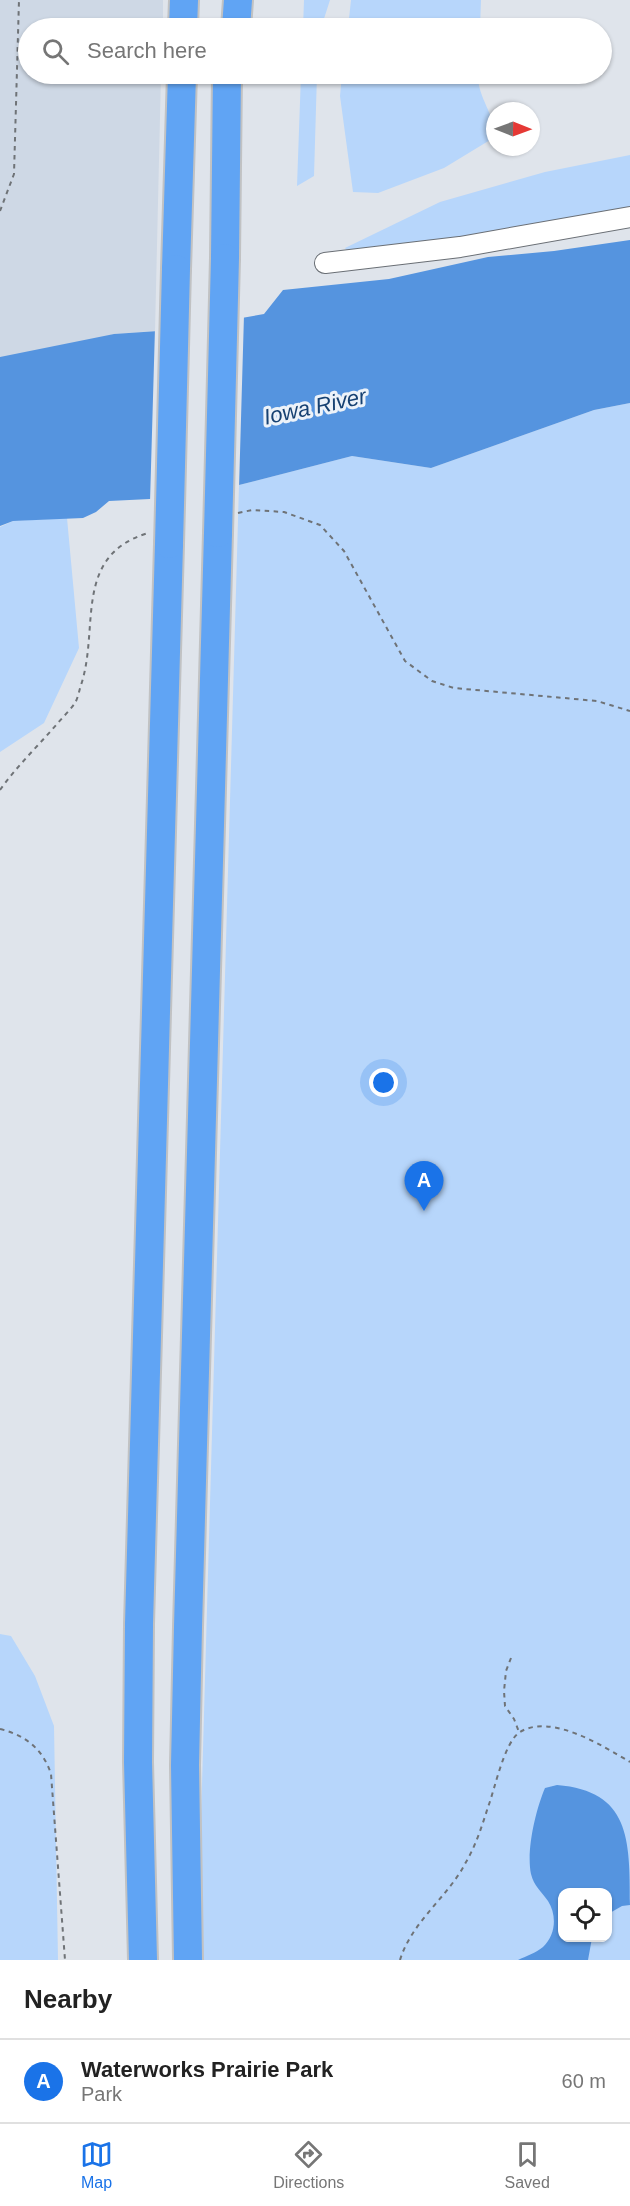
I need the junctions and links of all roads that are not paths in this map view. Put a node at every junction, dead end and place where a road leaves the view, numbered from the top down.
1 (184, 0) edge
2 (228, 0) edge
3 (238, 0) edge
4 (183, 18) edge
5 (228, 18) edge
6 (237, 18) edge
7 (182, 84) edge
8 (227, 84) edge
9 (232, 84) edge
10 (226, 179) junction
11 (630, 217) edge
12 (325, 263) dead end
13 (143, 1960) edge
14 (190, 1960) edge

1 - 4 highway
2 - 5 highway
3 - 6 highway
7 - 13 highway, bridge
8 - 10 highway
9 - 10 highway
10 - 14 highway, bridge
11 - 12 lane

